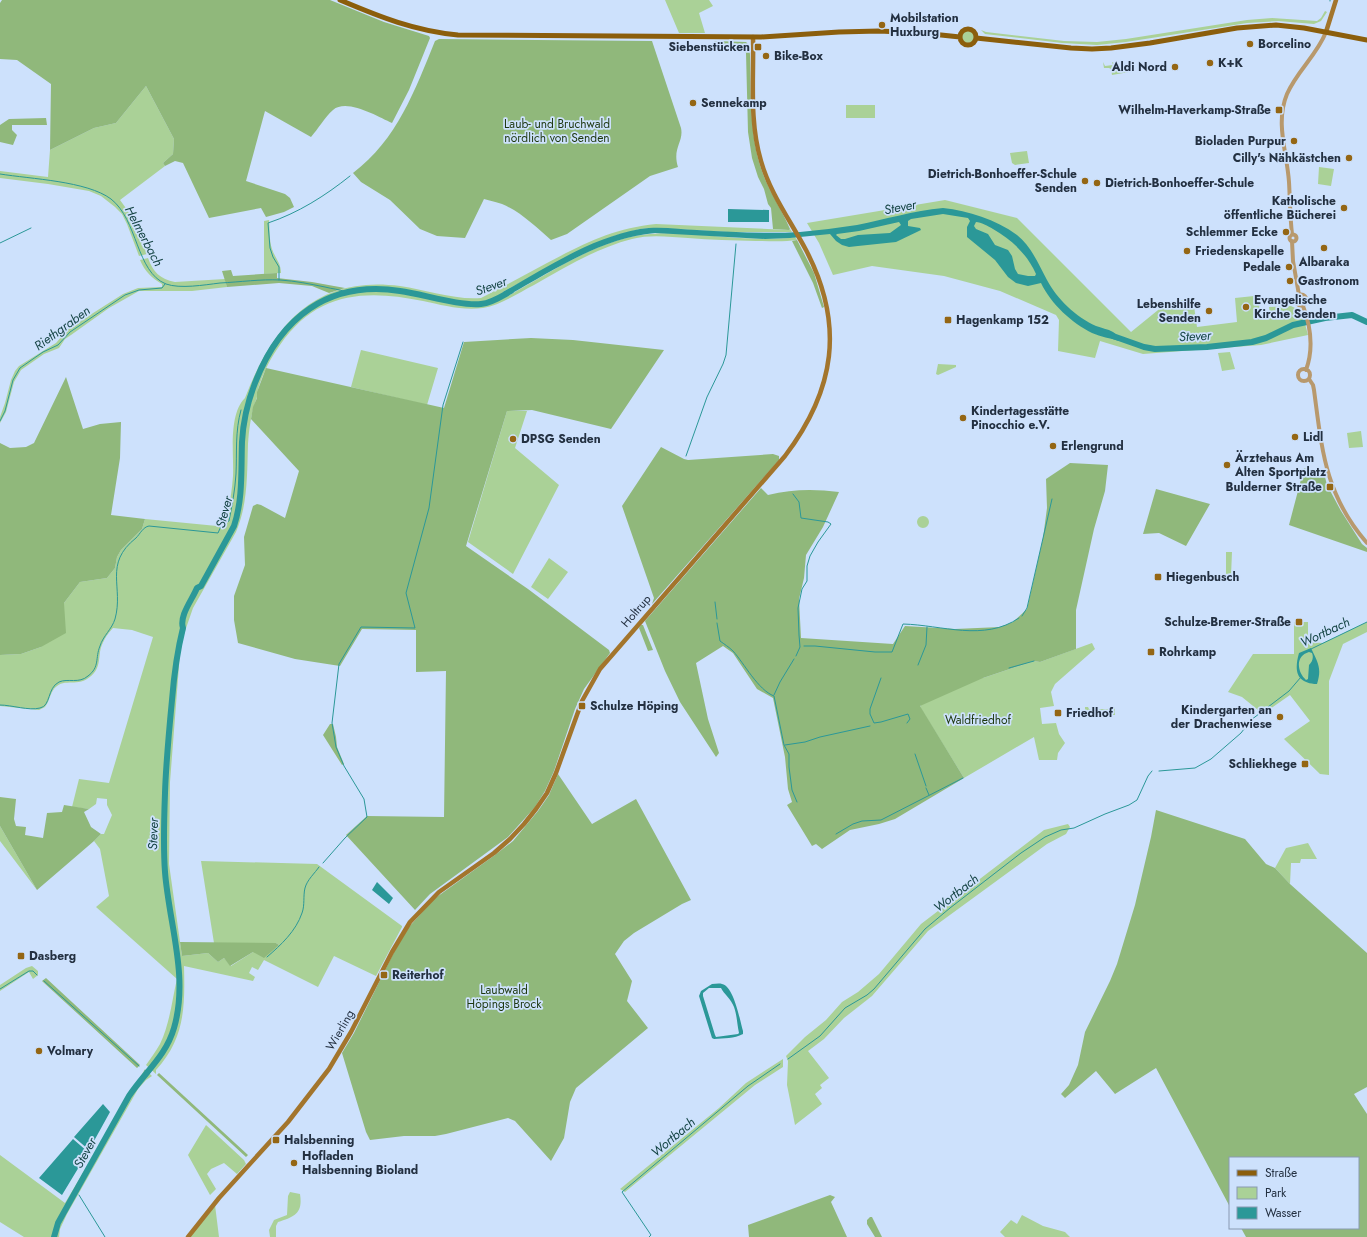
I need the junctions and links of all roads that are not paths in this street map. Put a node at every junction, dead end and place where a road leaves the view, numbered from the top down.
1 (340, 0) edge
2 (1336, 0) edge
3 (1326, 32) junction
4 (960, 36) junction
5 (753, 37) junction
6 (976, 38) junction
7 (1367, 40) edge
8 (1299, 295) junction
9 (1303, 306) junction
10 (1306, 370) junction
11 (1309, 378) junction
12 (1367, 543) edge
13 (510, 839) joint
14 (188, 1237) edge

1 - 5 main road
2 - 3 main road
3 - 6 main road
3 - 7 main road
3 - 8 street
4 - 5 main road
4 - 6 main road
4 - 6 main road
5 - 13 main road, Holtrup
8 - 9 street
8 - 9 street
9 - 10 street
10 - 11 street
10 - 11 street
11 - 12 street
13 - 14 main road, Wierling

